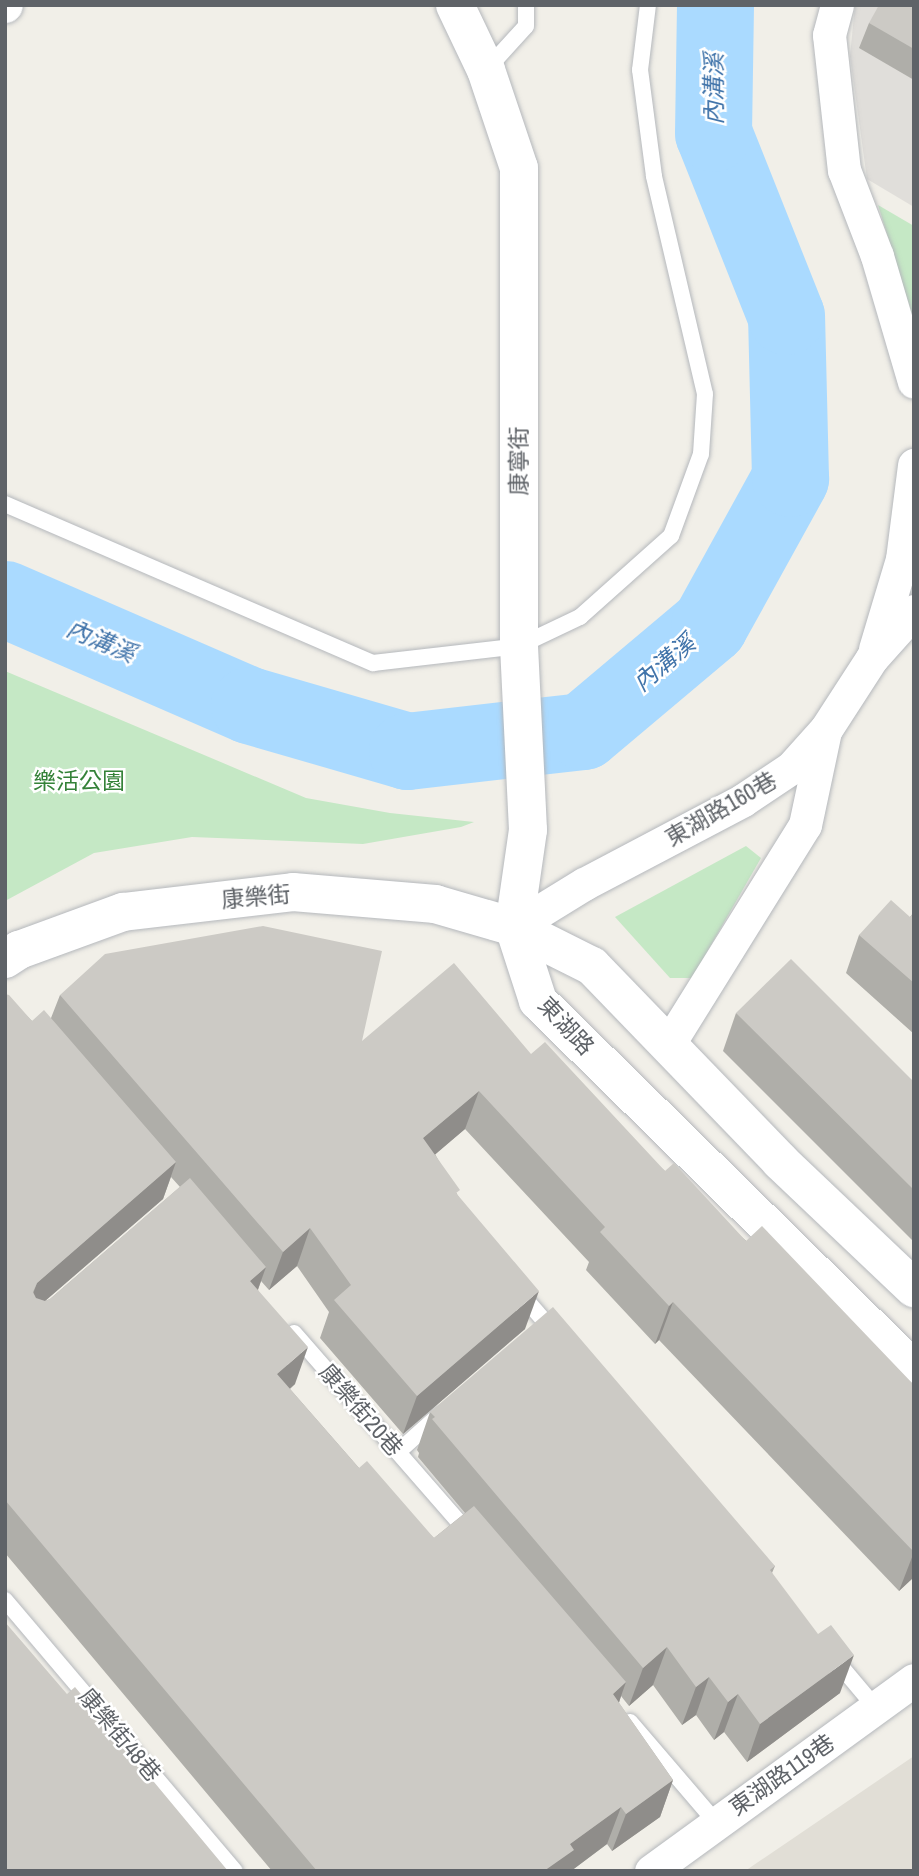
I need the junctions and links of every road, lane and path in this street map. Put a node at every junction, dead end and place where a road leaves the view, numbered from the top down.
1 (455, 5) edge
2 (526, 5) edge
3 (648, 5) edge
4 (837, 5) edge
5 (486, 70) junction
6 (914, 383) edge
7 (914, 465) edge
8 (5, 504) edge
9 (914, 611) edge
10 (519, 646) junction
11 (872, 659) junction
12 (826, 729) junction
13 (514, 928) junction
14 (5, 959) edge
15 (668, 1045) junction
16 (511, 1283) edge
17 (914, 1288) edge
18 (279, 1316) edge
19 (565, 1345) edge
20 (914, 1370) edge
21 (448, 1407) edge
22 (398, 1452) junction
23 (480, 1547) edge
24 (5, 1600) edge
25 (818, 1640) edge
26 (914, 1680) edge
27 (616, 1705) edge
28 (877, 1708) junction
29 (715, 1821) junction
30 (235, 1871) edge
31 (651, 1871) edge

1 - 5 street, 康寧街
2 - 5 lane
3 - 10 lane
4 - 6 street
5 - 10 street, 康寧街
7 - 11 street
8 - 10 lane
9 - 11 street, 東湖路160巷
10 - 13 street, 康寧街
11 - 12 street, 東湖路160巷
12 - 13 street, 東湖路160巷
12 - 15 street
13 - 14 street, 康樂街
13 - 15 street
13 - 20 street, 東湖路
15 - 17 street
16 - 19 lane
18 - 22 lane, 康樂街20巷
21 - 22 lane
22 - 23 lane, 康樂街20巷
24 - 30 lane, 康樂街48巷
25 - 28 lane
26 - 28 street, 東湖路119巷
27 - 29 lane
28 - 29 street, 東湖路119巷
29 - 31 street, 東湖路119巷

